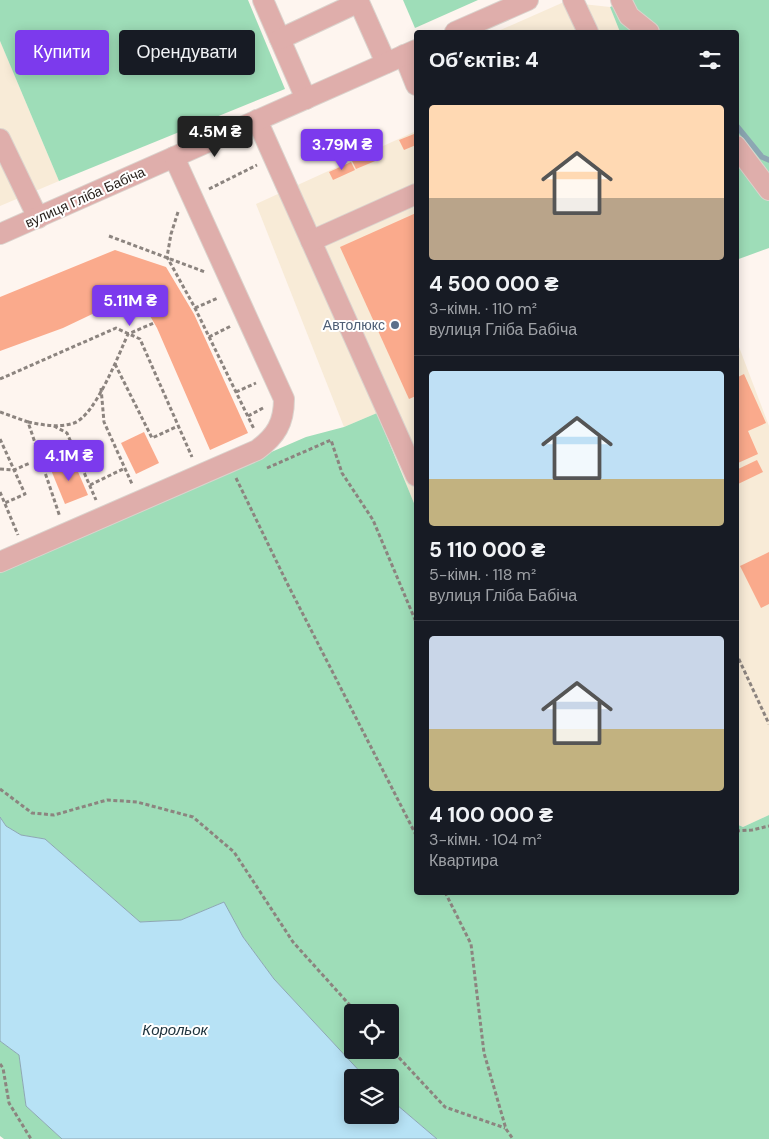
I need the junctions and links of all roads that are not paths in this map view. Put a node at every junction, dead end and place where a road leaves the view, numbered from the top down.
1 (263, 0) edge
2 (528, 0) edge
3 (573, 0) edge
4 (621, 0) edge
5 (359, 1) edge
6 (460, 30) edge
7 (587, 30) edge
8 (647, 30) edge
9 (280, 39) junction
10 (410, 52) edge
11 (386, 63) junction
12 (414, 74) edge
13 (306, 99) junction
14 (257, 120) junction
15 (2, 148) edge
16 (739, 150) edge
17 (174, 157) junction
18 (769, 190) edge
19 (414, 195) edge
20 (38, 218) junction
21 (0, 234) edge
22 (311, 242) junction
23 (414, 472) edge
24 (0, 562) edge

1 - 9 street
2 - 6 street
3 - 7 street
4 - 8 street
5 - 9 street
5 - 11 street
9 - 13 street
10 - 11 street, вулиця Гліба Бабіча
10 - 12 street
11 - 13 street, вулиця Гліба Бабіча
13 - 14 street, вулиця Гліба Бабіча
14 - 17 street, вулиця Гліба Бабіча
14 - 22 street
15 - 20 street
16 - 18 street
17 - 20 street, вулиця Гліба Бабіча
17 - 24 street
19 - 22 street
20 - 21 street, вулиця Гліба Бабіча
22 - 23 street

